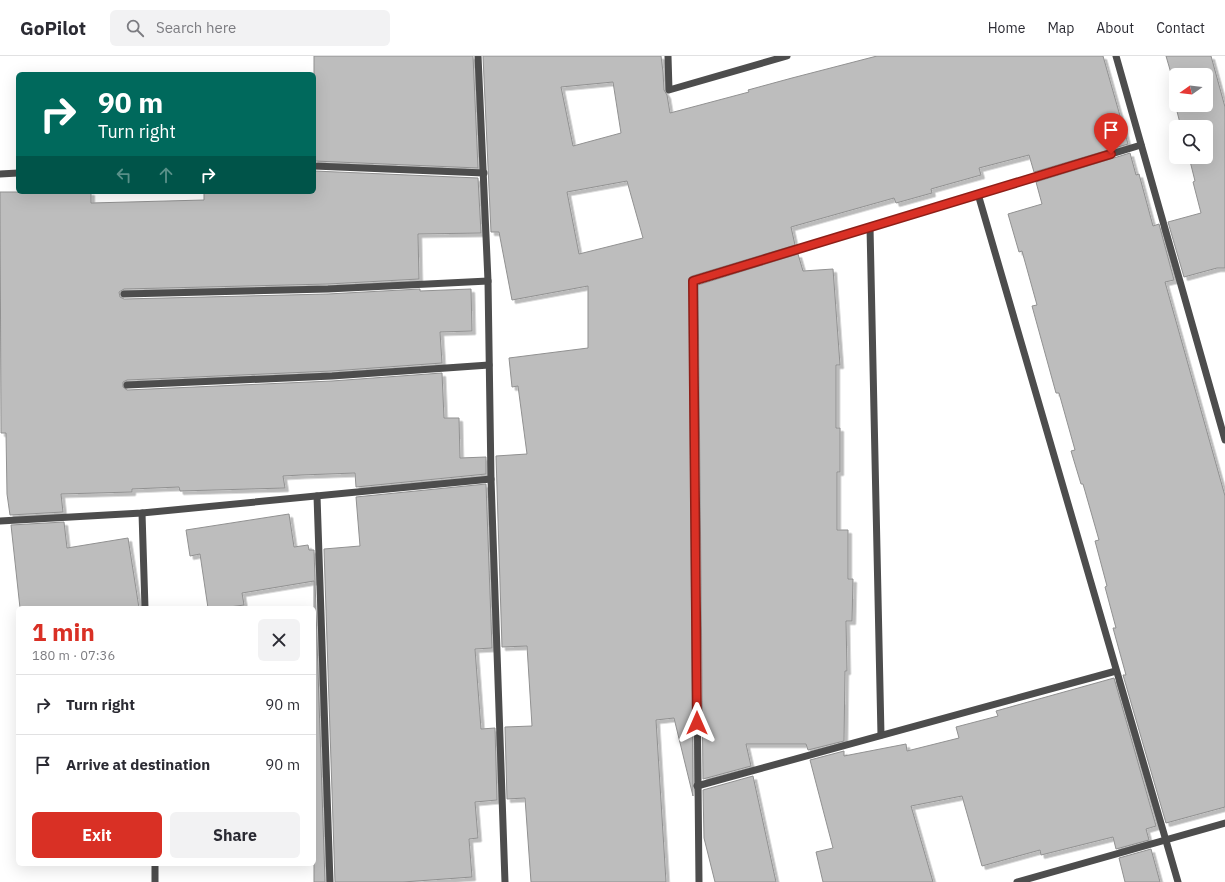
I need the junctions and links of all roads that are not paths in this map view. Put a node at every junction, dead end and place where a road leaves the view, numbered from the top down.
1 (478, 56) edge
2 (668, 56) edge
3 (787, 56) edge
4 (1116, 56) edge
5 (1141, 145) junction
6 (316, 166) edge
7 (16, 173) edge
8 (484, 173) junction
9 (0, 174) edge
10 (978, 194) junction
11 (870, 227) junction
12 (488, 281) junction
13 (124, 294) dead end
14 (489, 365) junction
15 (127, 385) dead end
16 (1225, 440) edge
17 (491, 479) junction
18 (317, 496) junction
19 (142, 513) junction
20 (0, 521) edge
21 (145, 606) edge
22 (1116, 671) junction
23 (881, 735) junction
24 (697, 786) junction
25 (1225, 823) edge
26 (1166, 840) junction
27 (155, 866) edge
28 (155, 882) edge
29 (330, 882) edge
30 (505, 882) edge
31 (699, 882) edge
32 (1017, 882) edge
33 (1178, 882) edge

1 - 8 street
2 - 3 street
4 - 5 street
5 - 10 street
5 - 16 street
6 - 8 street
7 - 9 street
8 - 12 street
10 - 11 street
10 - 22 street
11 - 23 street
11 - 24 street
12 - 13 street
12 - 14 street
14 - 15 street
14 - 17 street
17 - 18 street
17 - 30 street
18 - 19 street
18 - 29 street
19 - 20 street
19 - 21 street
22 - 23 street
22 - 26 street
23 - 24 street
24 - 31 street
25 - 26 street
26 - 32 street
26 - 33 street
27 - 28 street

